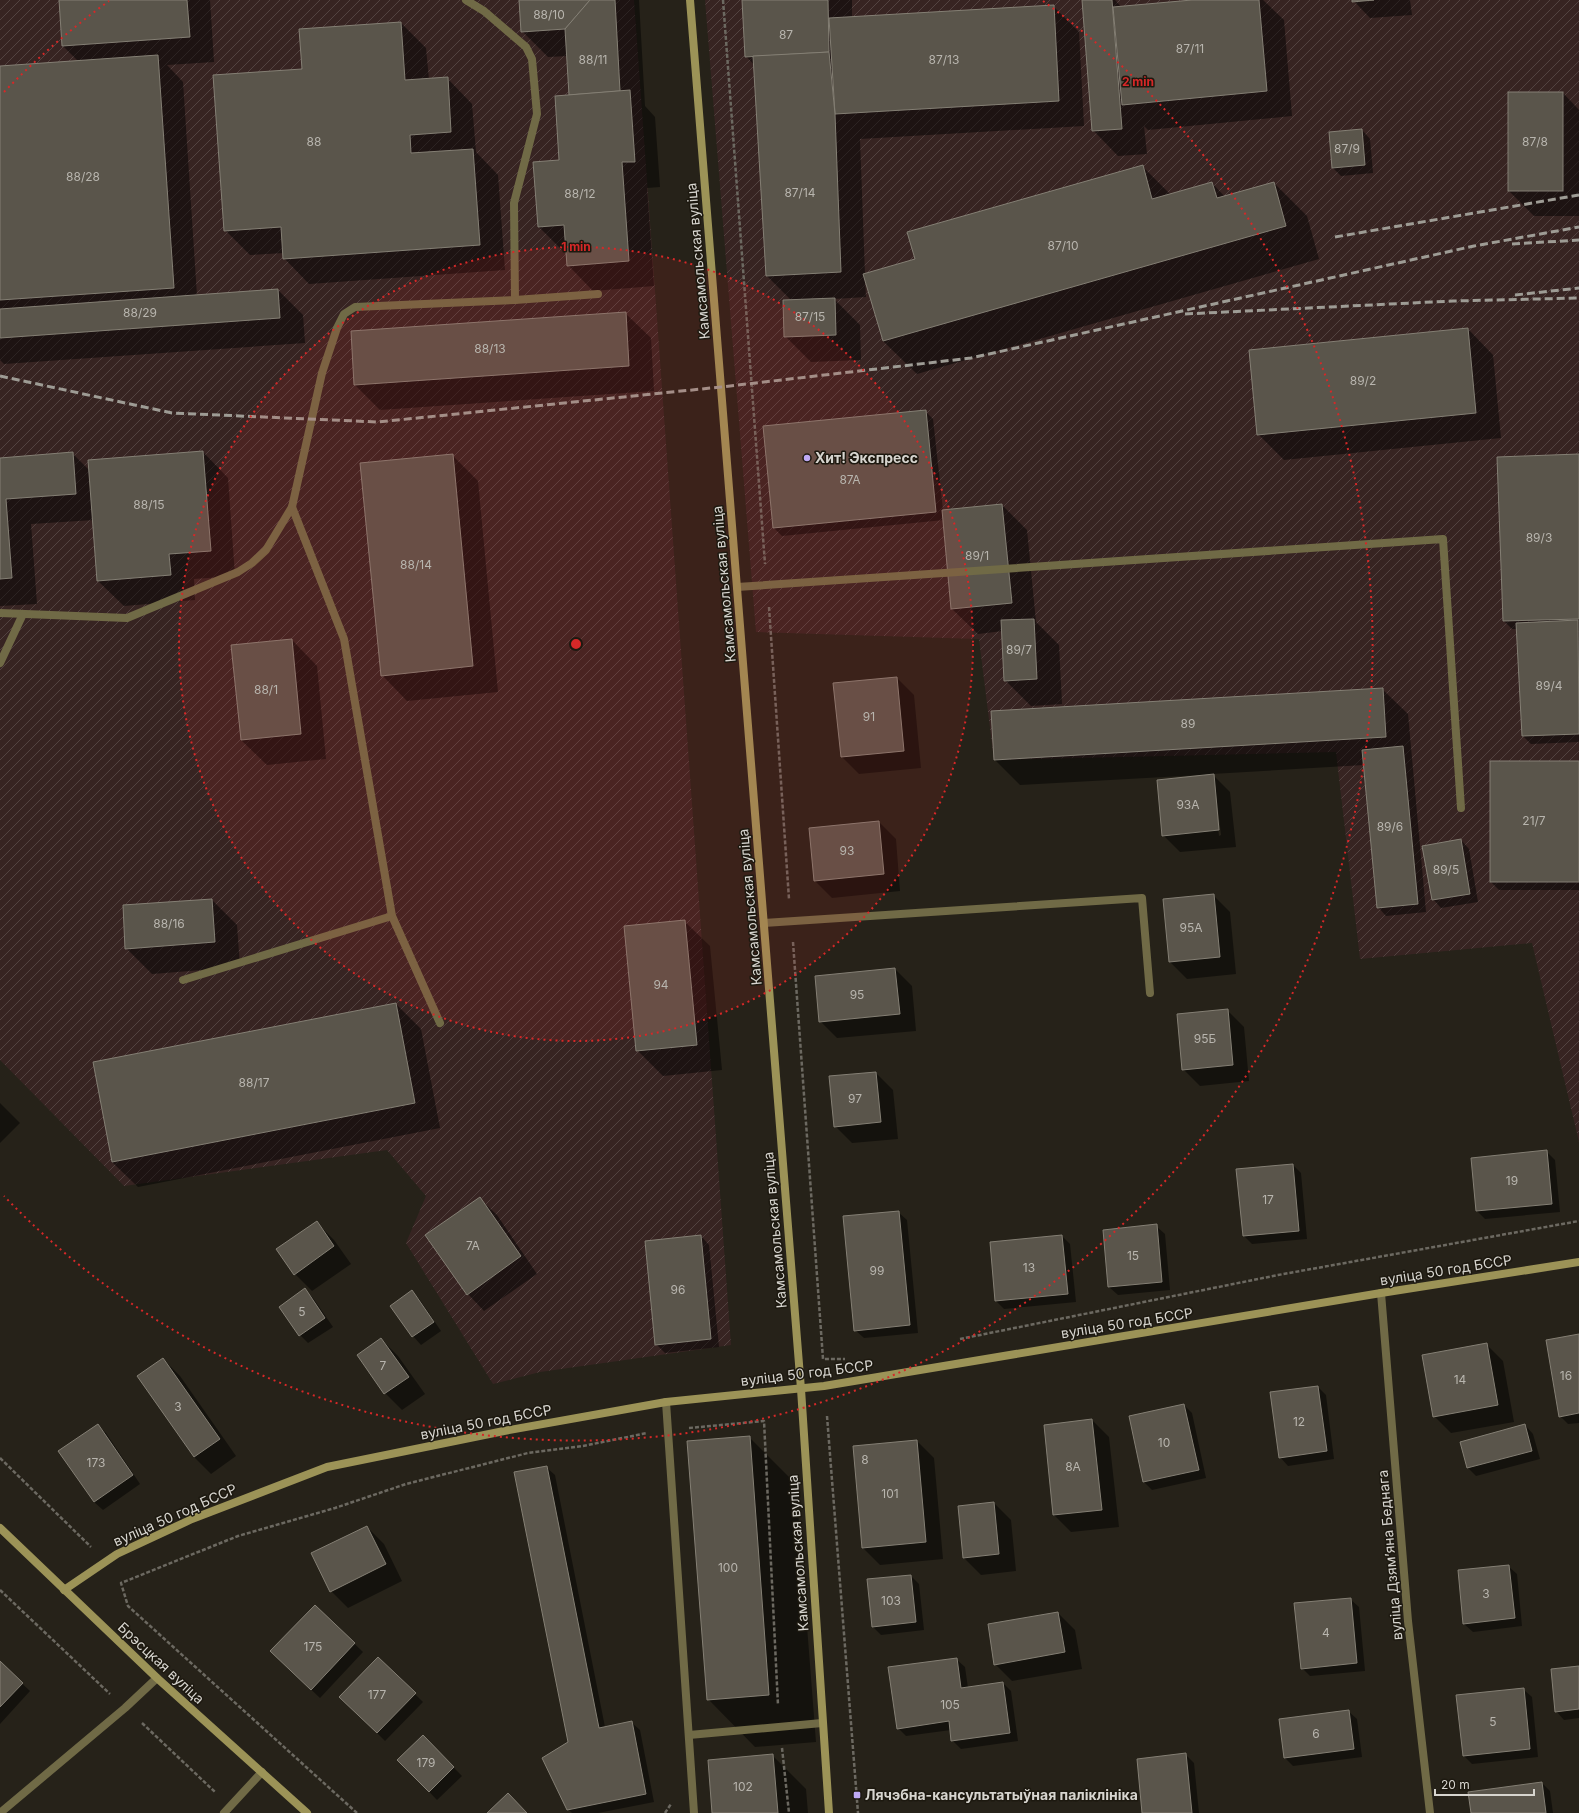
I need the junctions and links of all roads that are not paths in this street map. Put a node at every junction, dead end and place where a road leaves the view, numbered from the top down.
1 (466, 0) edge
2 (690, 0) edge
3 (598, 294) dead end
4 (515, 300) junction
5 (292, 507) junction
6 (737, 587) junction
7 (0, 613) edge
8 (23, 614) junction
9 (0, 663) edge
10 (1461, 808) dead end
11 (392, 916) junction
12 (764, 923) junction
13 (183, 980) dead end
14 (1150, 993) dead end
15 (440, 1024) dead end
16 (1579, 1262) edge
17 (1381, 1293) junction
18 (801, 1389) junction
19 (666, 1402) junction
20 (0, 1528) edge
21 (64, 1590) junction
22 (157, 1678) junction
23 (822, 1723) junction
24 (689, 1735) junction
25 (262, 1772) junction
26 (0, 1813) edge
27 (224, 1813) edge
28 (307, 1813) edge
29 (694, 1813) edge
30 (828, 1813) edge
31 (1430, 1813) edge

1 - 4 street
2 - 6 main road, Камсамольская вуліца
3 - 4 street
4 - 5 street
5 - 8 street
5 - 11 street
6 - 10 street
6 - 12 main road, Камсамольская вуліца
7 - 8 street
8 - 9 street
11 - 13 street
11 - 15 street
12 - 14 street
12 - 18 main road, Камсамольская вуліца
16 - 17 main road, вуліца 50 год БССР
17 - 18 main road, вуліца 50 год БССР
17 - 31 street, вуліца Дзямʼяна Беднага
18 - 19 main road, вуліца 50 год БССР
18 - 23 main road, Камсамольская вуліца
19 - 21 main road, вуліца 50 год БССР
19 - 24 street
20 - 21 main road, Брэсцкая вуліца
21 - 22 main road, Брэсцкая вуліца
22 - 25 main road, Брэсцкая вуліца
22 - 26 street
23 - 24 street
23 - 30 main road, Камсамольская вуліца
24 - 29 street
25 - 27 street
25 - 28 main road, Брэсцкая вуліца

